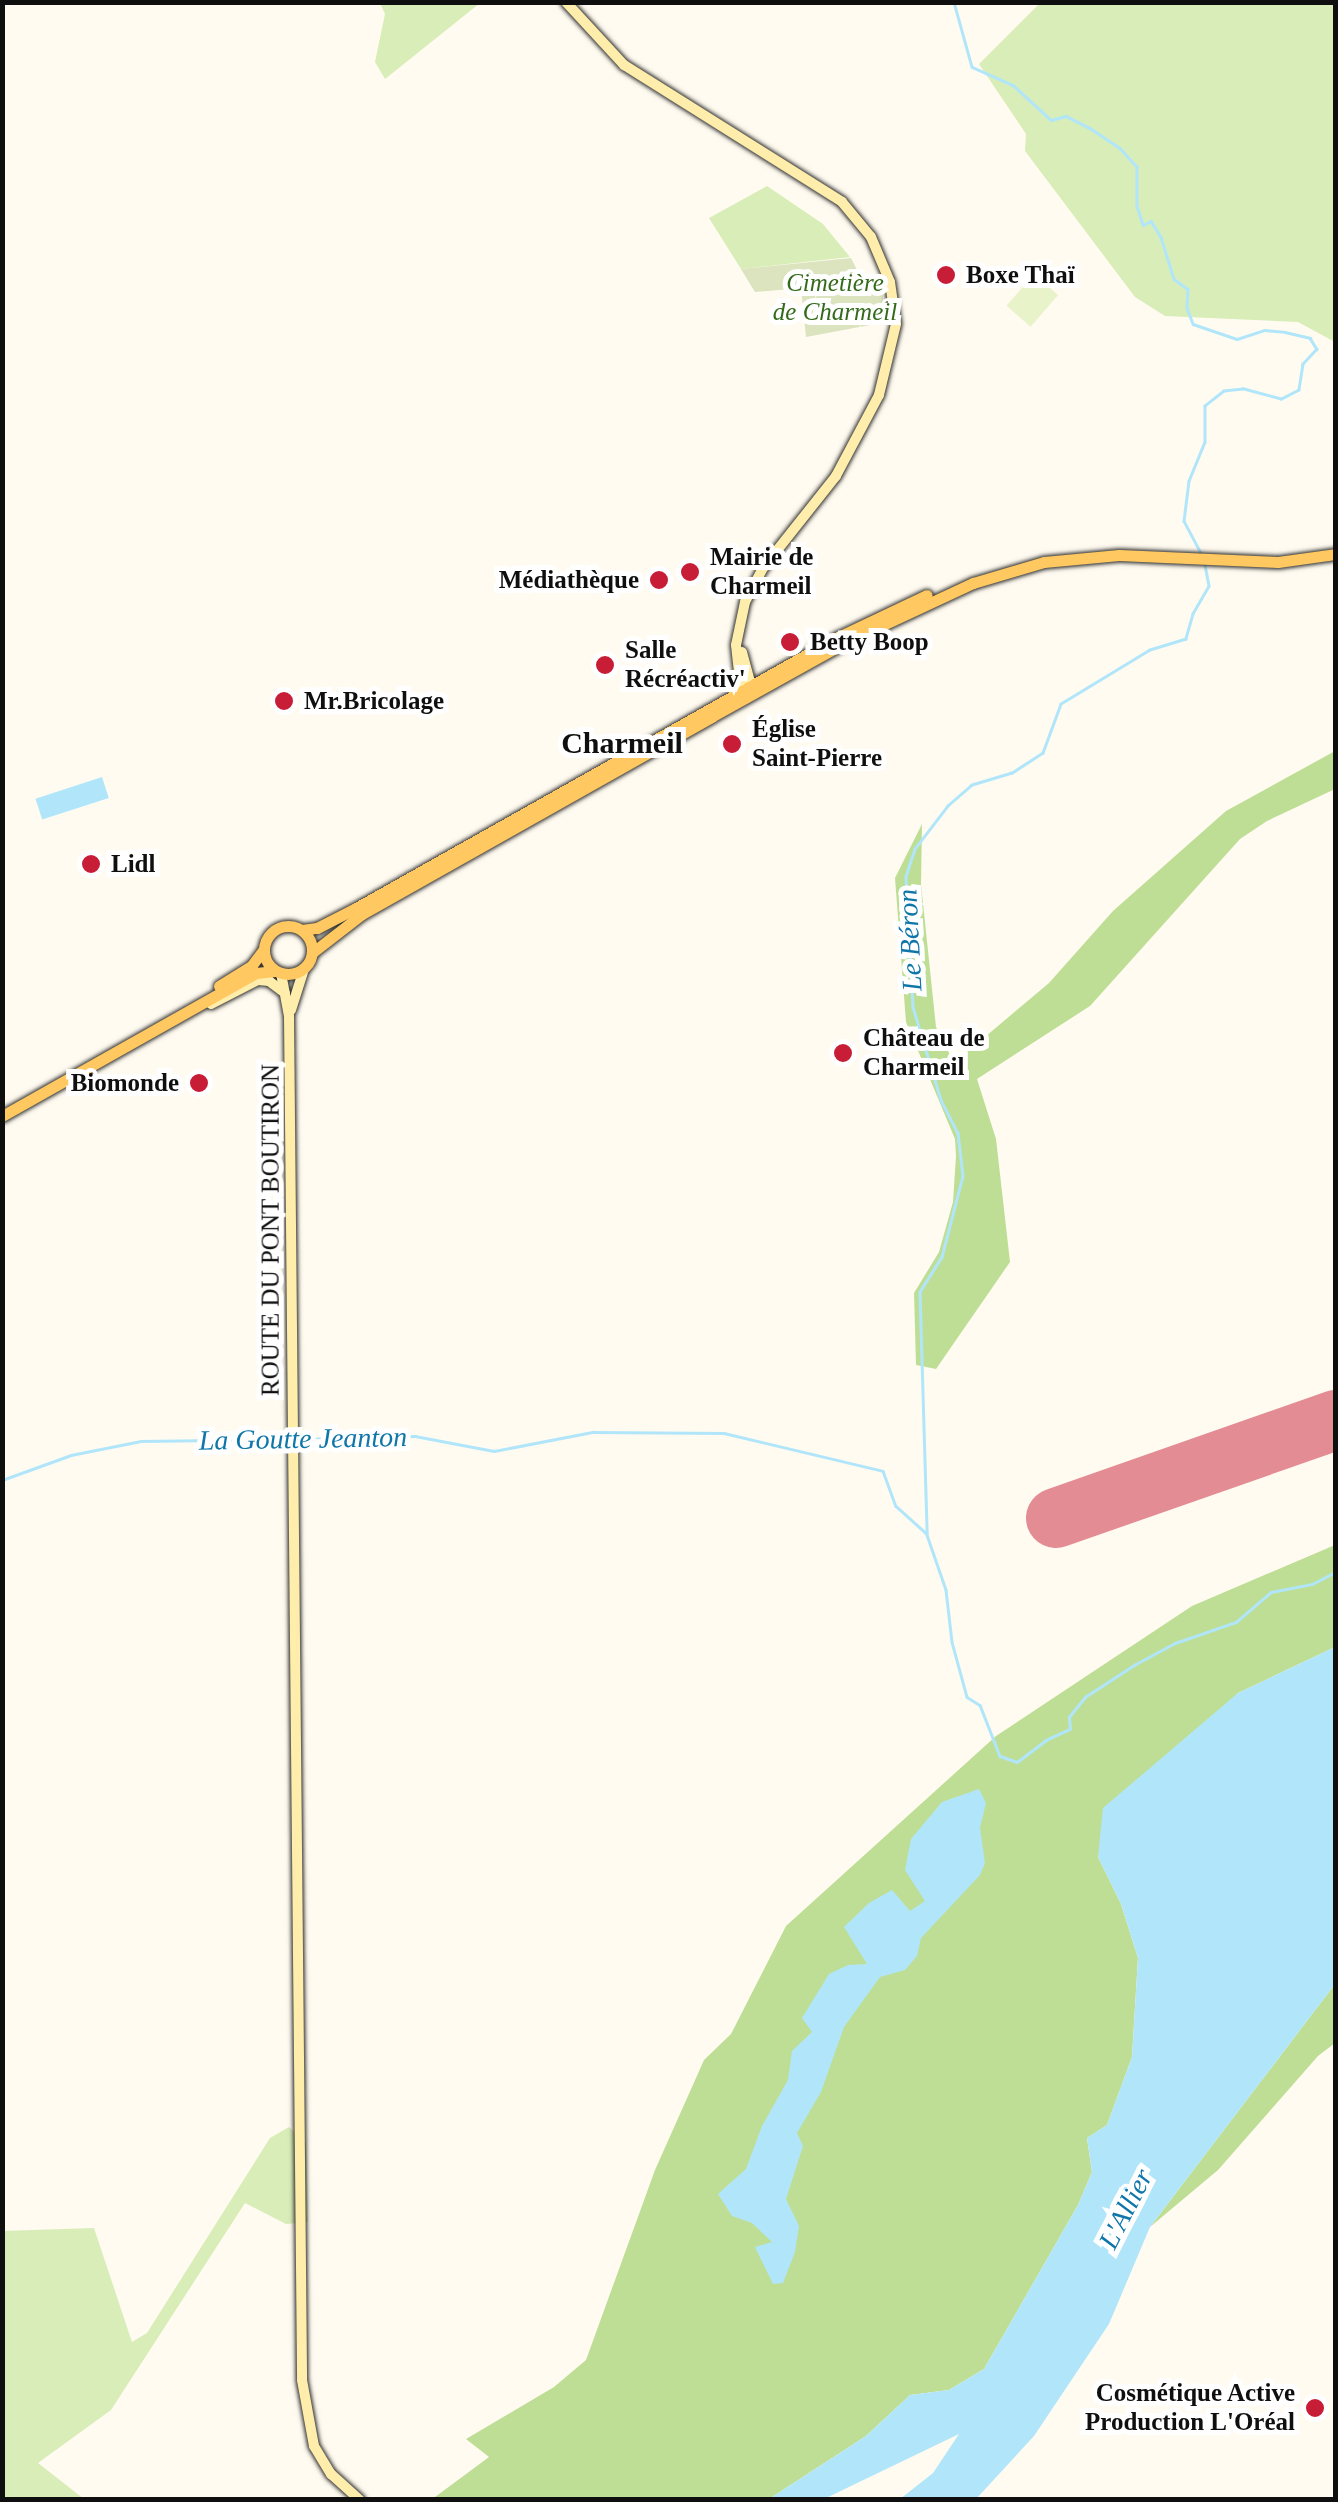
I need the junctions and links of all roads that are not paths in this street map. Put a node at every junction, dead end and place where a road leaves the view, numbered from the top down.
1 (566, 2) edge
2 (1336, 554) edge
3 (1119, 555) junction
4 (740, 626) junction
5 (749, 689) junction
6 (302, 930) junction
7 (264, 949) junction
8 (312, 952) junction
9 (304, 968) junction
10 (278, 972) junction
11 (286, 993) junction
12 (289, 1016) junction
13 (176, 1020) junction
14 (88, 1068) junction
15 (2, 1116) edge
16 (360, 2500) edge

1 - 4 main road
2 - 3 main road
3 - 5 main road
3 - 5 main road
4 - 5 main road
4 - 5 main road
5 - 6 main road
5 - 8 main road
6 - 7 main road
6 - 8 main road
7 - 10 main road
7 - 14 main road
8 - 9 main road
9 - 10 main road
9 - 12 main road, ROUTE DU PONT BOUTIRON
10 - 11 main road, ROUTE DU PONT BOUTIRON
10 - 13 main road
11 - 12 main road, ROUTE DU PONT BOUTIRON
11 - 13 main road
12 - 16 main road, ROUTE DU PONT BOUTIRON
13 - 14 main road
14 - 15 main road

